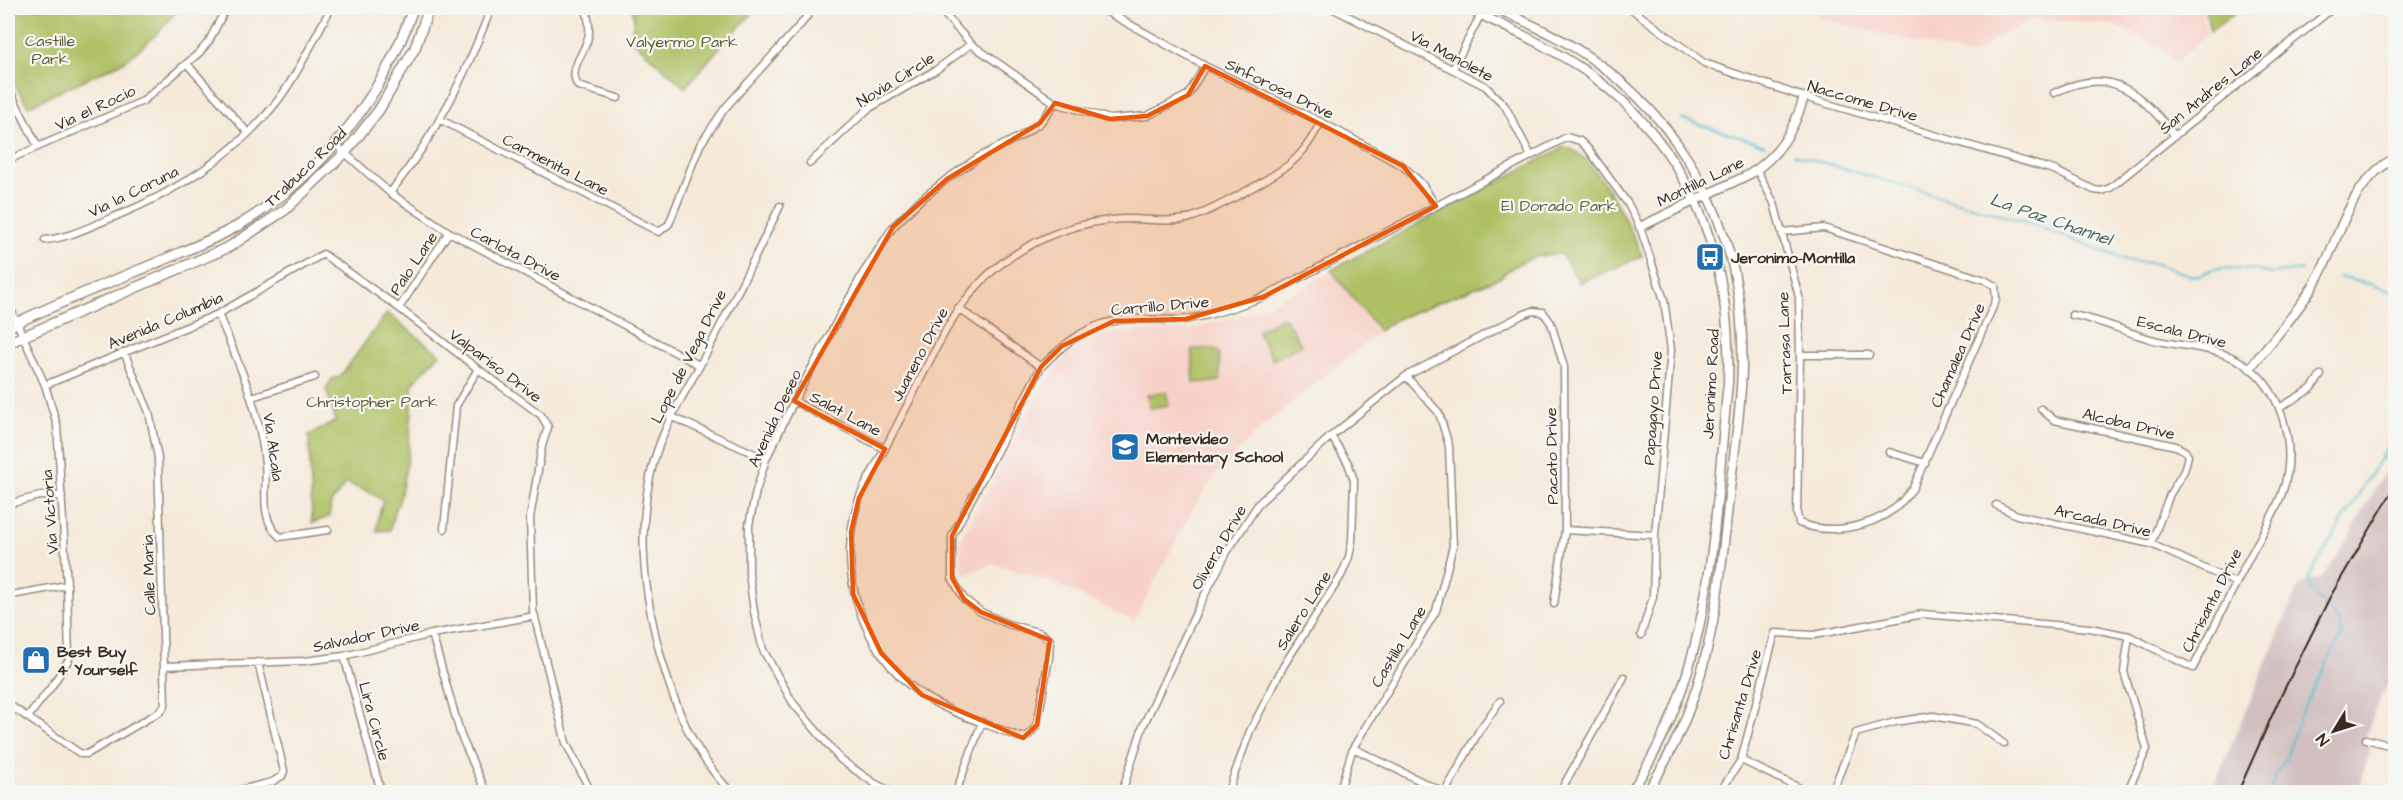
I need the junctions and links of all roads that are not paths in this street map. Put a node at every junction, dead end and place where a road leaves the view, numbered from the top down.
1 (226, 8) edge
2 (331, 8) edge
3 (413, 8) edge
4 (429, 8) edge
5 (491, 8) edge
6 (586, 8) edge
7 (813, 8) edge
8 (939, 8) edge
9 (1100, 8) edge
10 (1332, 8) edge
11 (1467, 8) edge
12 (1496, 8) edge
13 (1630, 8) edge
14 (2333, 8) edge
15 (1640, 10) edge
16 (1482, 11) edge
17 (971, 44) junction
18 (187, 64) junction
19 (1204, 66) junction
20 (1452, 69) junction
21 (8, 87) edge
22 (2054, 93) dead end
23 (1804, 97) junction
24 (618, 98) dead end
25 (1055, 103) junction
26 (441, 120) junction
27 (1321, 122) junction
28 (248, 133) junction
29 (2175, 136) junction
30 (1572, 138) joint
31 (335, 144) junction
32 (38, 147) junction
33 (345, 153) junction
34 (1531, 156) junction
35 (2396, 157) edge
36 (8, 160) edge
37 (810, 163) dead end
38 (1757, 170) junction
39 (2102, 191) joint
40 (390, 193) junction
41 (1708, 194) junction
42 (1695, 200) junction
43 (780, 206) dead end
44 (1436, 206) junction
45 (1640, 226) junction
46 (449, 232) junction
47 (1782, 232) junction
48 (45, 240) dead end
49 (323, 254) joint
50 (8, 303) edge
51 (399, 308) junction
52 (958, 308) junction
53 (1544, 312) joint
54 (218, 314) junction
55 (2072, 315) dead end
56 (12, 325) edge
57 (22, 336) junction
58 (8, 343) edge
59 (124, 352) junction
60 (1800, 355) junction
61 (1869, 355) dead end
62 (699, 365) junction
63 (1041, 367) junction
64 (2250, 368) junction
65 (478, 369) junction
66 (2321, 375) dead end
67 (1406, 376) junction
68 (315, 377) dead end
69 (45, 385) junction
70 (252, 398) junction
71 (794, 401) junction
72 (2279, 408) junction
73 (2041, 409) dead end
74 (670, 416) junction
75 (1331, 436) junction
76 (885, 449) junction
77 (1889, 453) dead end
78 (766, 459) junction
79 (1925, 463) junction
80 (62, 496) junction
81 (8, 504) edge
82 (1996, 505) dead end
83 (1799, 523) joint
84 (444, 529) dead end
85 (328, 530) dead end
86 (1565, 530) junction
87 (1655, 535) junction
88 (2151, 544) junction
89 (2236, 583) junction
90 (67, 585) junction
91 (12, 595) dead end
92 (1554, 604) dead end
93 (535, 616) junction
94 (432, 634) junction
95 (1641, 635) dead end
96 (2129, 636) junction
97 (344, 656) junction
98 (258, 662) junction
99 (165, 666) junction
100 (1624, 677) dead end
101 (1500, 701) dead end
102 (8, 704) edge
103 (27, 717) junction
104 (982, 722) junction
105 (1023, 738) joint
106 (2366, 739) dead end
107 (2004, 744) dead end
108 (2396, 747) edge
109 (1353, 748) junction
110 (1741, 760) junction
111 (232, 792) edge
112 (381, 792) edge
113 (486, 792) edge
114 (591, 792) edge
115 (731, 792) edge
116 (892, 792) edge
117 (957, 792) edge
118 (1122, 792) edge
119 (1228, 792) edge
120 (1339, 792) edge
121 (1444, 792) edge
122 (1560, 792) edge
123 (1632, 792) edge
124 (1647, 792) edge
125 (1720, 792) edge
126 (1808, 792) edge
127 (1832, 792) edge
128 (2127, 792) edge

1 - 18 street, Via el Rocio
2 - 28 street, Via la Coruna
3 - 31 main road, Trabuco Road
4 - 33 main road, Trabuco Road
5 - 26 street
6 - 24 street
7 - 26 street, Carmenita Lane
8 - 17 street
9 - 19 street, Sinforosa Drive
10 - 20 street, Via Manolete
11 - 16 main road, Jeronimo Road
12 - 41 main road, Jeronimo Road
13 - 15 street, Naccome Drive
14 - 29 street, San Andres Lane
15 - 23 street, Naccome Drive
16 - 20 street
16 - 42 main road, Jeronimo Road
17 - 25 street
17 - 37 street, Novia Circle
18 - 28 street
18 - 32 street, Via el Rocio
19 - 25 street
19 - 27 street, Sinforosa Drive
20 - 34 street, Via Manolete
21 - 32 street
22 - 29 street
23 - 38 main road, Montilla Lane
23 - 39 street, Naccome Drive
25 - 71 street, Avenida Deseo
26 - 40 street
27 - 44 street, Sinforosa Drive
27 - 52 street, Juaneno Drive
28 - 48 street, Via la Coruna
29 - 39 street, San Andres Lane
30 - 34 street, Carrillo Drive
30 - 45 street, Papagayo Drive
31 - 33 street, Carlota Drive
31 - 56 main road, Trabuco Road
32 - 36 street, Via el Rocio
33 - 40 street, Carlota Drive
33 - 57 main road, Trabuco Road
34 - 44 street, Carrillo Drive
35 - 64 main road
38 - 41 main road, Montilla Lane
38 - 47 street, Tarrasa Lane
40 - 46 street, Carlota Drive
41 - 42 main road, Montilla Lane
41 - 124 main road, Jeronimo Road
42 - 45 main road, Montilla Lane
42 - 123 main road, Jeronimo Road
43 - 62 street, Lope de Vega Drive
44 - 63 street, Carrillo Drive
45 - 87 street, Papagayo Drive
46 - 51 street, Palo Lane
46 - 62 street, Carlota Drive
47 - 60 street, Tarrasa Lane
47 - 79 street, Chamalea Drive
49 - 51 street, Valpariso Drive
49 - 54 street, Avenida Columbia
50 - 56 street, Via Victoria
51 - 65 street, Valpariso Drive
52 - 63 street
52 - 76 street, Juaneno Drive
53 - 67 street, Olivera Drive
53 - 86 street, Pacato Drive
54 - 59 street, Avenida Columbia
54 - 70 street, Via Alcala
55 - 64 street, Escala Drive
56 - 57 street, Via Victoria
57 - 58 main road, Trabuco Road
57 - 69 street, Via Victoria
59 - 69 street, Avenida Columbia
59 - 99 street, Calle Maria
60 - 61 street
60 - 83 street, Tarrasa Lane
62 - 74 street, Lope de Vega Drive
63 - 105 street, Carrillo Drive
64 - 72 street, Chrisanta Drive
65 - 84 street
65 - 93 street, Valpariso Drive
66 - 72 street
67 - 75 street, Olivera Drive
67 - 109 street, Castilla Lane
68 - 70 street
69 - 80 street, Via Victoria
70 - 85 street, Via Alcala
71 - 76 street, Salat Lane
71 - 78 street, Avenida Deseo
72 - 89 street, Chrisanta Drive
73 - 88 street, Alcoba Drive
74 - 78 street
74 - 115 street, Lope de Vega Drive
75 - 118 street, Olivera Drive
75 - 119 street, Salero Lane
76 - 104 street, Juaneno Drive
77 - 79 street
78 - 116 street, Avenida Deseo
79 - 83 street, Chamalea Drive
80 - 81 street
80 - 90 street, Via Victoria
82 - 88 street, Arcada Drive
86 - 87 street
86 - 92 street, Pacato Drive
87 - 95 street, Papagayo Drive
88 - 89 street, Arcada Drive
89 - 96 street, Chrisanta Drive
90 - 91 street
90 - 103 street, Via Victoria
93 - 94 street, Salvador Drive
93 - 114 street, Valpariso Drive
94 - 97 street, Salvador Drive
94 - 113 street
96 - 110 street, Chrisanta Drive
96 - 128 street
97 - 98 street, Salvador Drive
97 - 112 street, Lira Circle
98 - 99 street, Salvador Drive
98 - 111 street
99 - 103 street, Calle Maria
100 - 122 street
101 - 121 street
102 - 103 street
104 - 105 street, Juaneno Drive
104 - 117 street
106 - 108 street
107 - 127 street
109 - 120 street, Castilla Lane
109 - 121 street
110 - 125 street, Chrisanta Drive
110 - 126 street

